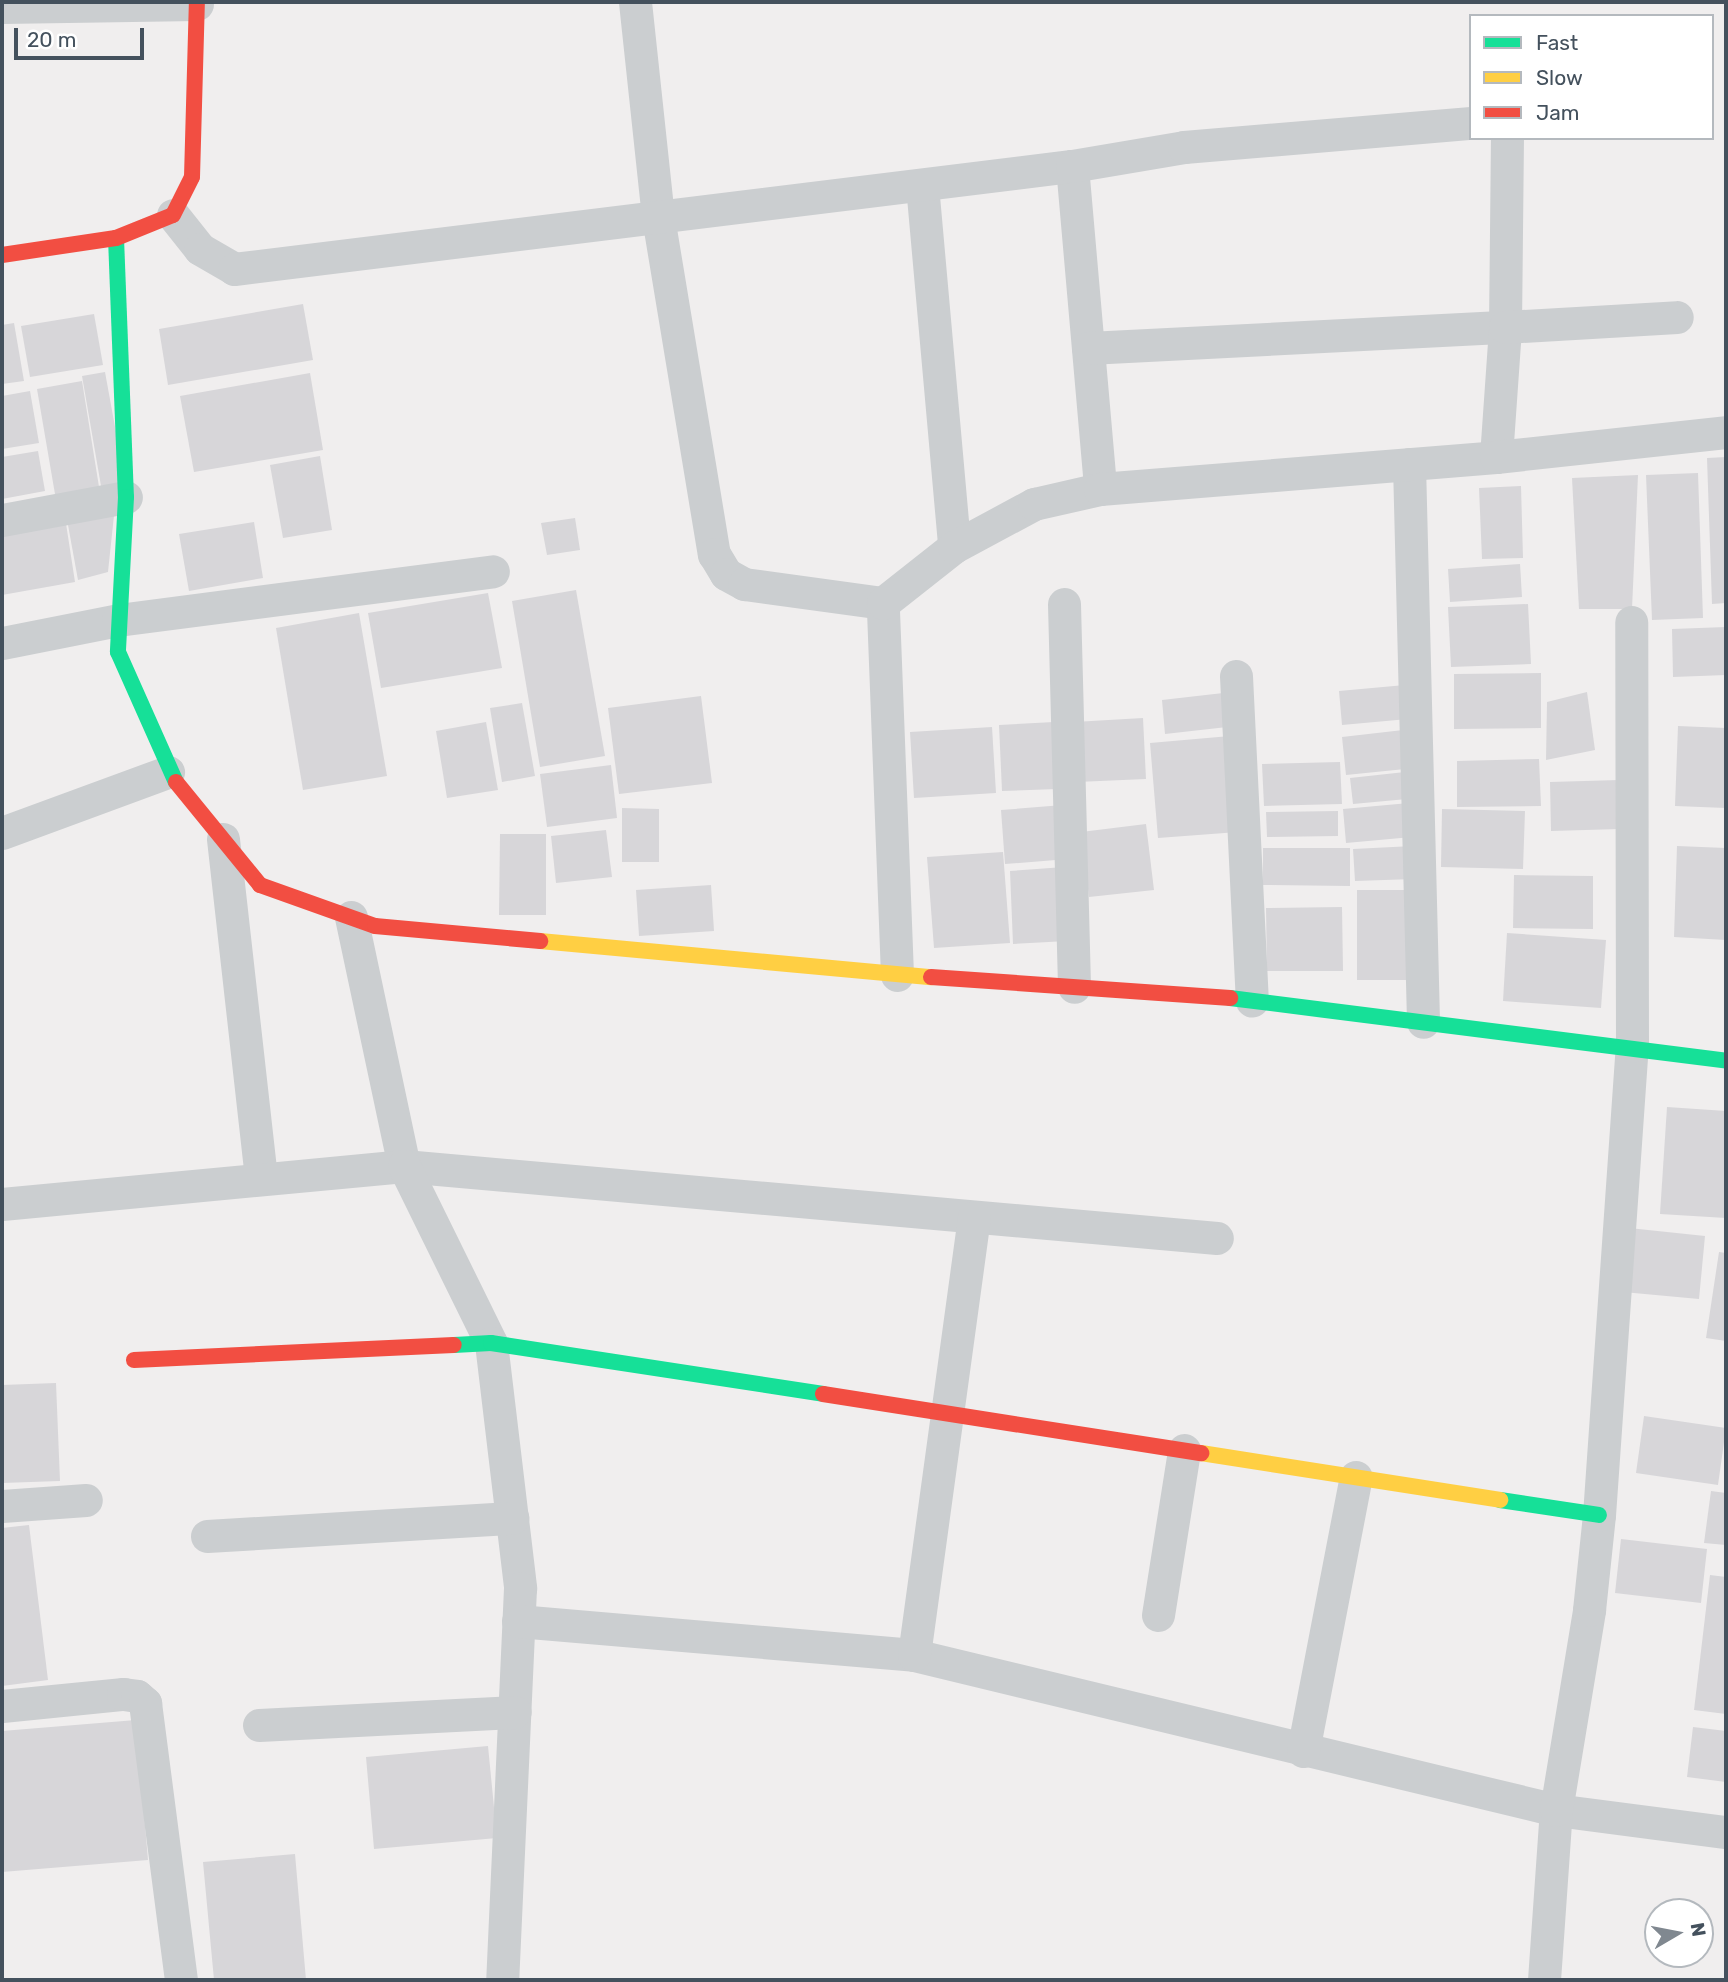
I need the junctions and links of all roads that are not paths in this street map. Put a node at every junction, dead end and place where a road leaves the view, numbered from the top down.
1 (635, 2) edge
2 (197, 3) edge
3 (2, 7) edge
4 (1469, 123) edge
5 (1507, 140) edge
6 (1072, 166) junction
7 (922, 185) junction
8 (173, 215) junction
9 (658, 217) junction
10 (116, 238) junction
11 (2, 255) edge
12 (1677, 317) dead end
13 (1505, 327) junction
14 (1088, 348) junction
15 (1726, 432) edge
16 (1496, 457) junction
17 (1409, 464) junction
18 (1100, 489) junction
19 (126, 497) junction
20 (2, 520) edge
21 (954, 547) junction
22 (493, 571) dead end
23 (883, 603) junction
24 (1064, 604) dead end
25 (118, 620) junction
26 (1631, 622) dead end
27 (2, 643) edge
28 (1236, 676) dead end
29 (168, 772) junction
30 (2, 833) edge
31 (223, 839) junction
32 (351, 917) junction
33 (897, 975) junction
34 (1074, 986) junction
35 (1252, 1001) junction
36 (1423, 1022) junction
37 (1632, 1046) junction
38 (1726, 1061) edge
39 (404, 1166) junction
40 (261, 1179) junction
41 (2, 1204) edge
42 (974, 1217) junction
43 (1217, 1238) dead end
44 (491, 1343) junction
45 (134, 1360) dead end
46 (947, 1413) junction
47 (1184, 1450) junction
48 (1356, 1477) junction
49 (86, 1500) dead end
50 (2, 1506) edge
51 (1599, 1515) junction
52 (512, 1518) junction
53 (207, 1536) dead end
54 (1158, 1615) dead end
55 (518, 1621) junction
56 (914, 1655) junction
57 (2, 1706) edge
58 (514, 1712) junction
59 (258, 1725) dead end
60 (1303, 1751) junction
61 (1556, 1810) junction
62 (1726, 1832) edge
63 (181, 1980) edge
64 (502, 1980) edge
65 (1544, 1980) edge

1 - 9 street
2 - 3 street
2 - 8 street
4 - 6 street
5 - 13 street
6 - 7 street
6 - 14 street
7 - 9 street
7 - 21 street
8 - 9 street
8 - 10 street
9 - 23 street
10 - 11 street
10 - 19 street
12 - 13 street
13 - 14 street
13 - 16 street
14 - 18 street
15 - 16 street
16 - 17 street
17 - 18 street
17 - 36 street
18 - 21 street
19 - 20 street
19 - 25 street
21 - 23 street
22 - 25 street
23 - 33 street
24 - 34 street
25 - 27 street
25 - 29 street
26 - 37 street
28 - 35 street
29 - 30 street
29 - 31 street
31 - 32 street
31 - 40 street
32 - 33 street
32 - 39 street
33 - 34 street
34 - 35 street
35 - 36 street
36 - 37 street
37 - 38 street
37 - 51 street
39 - 40 street
39 - 42 street
39 - 44 street
40 - 41 street
42 - 43 street
42 - 46 street
44 - 45 street
44 - 46 street
44 - 52 street
46 - 47 street
46 - 56 street
47 - 48 street
47 - 54 street
48 - 51 street
48 - 60 street
49 - 50 street
51 - 61 street
52 - 53 street
52 - 55 street
55 - 56 street
55 - 58 street
56 - 60 street
57 - 63 street
58 - 59 street
58 - 64 street
60 - 61 street
61 - 62 street
61 - 65 street

